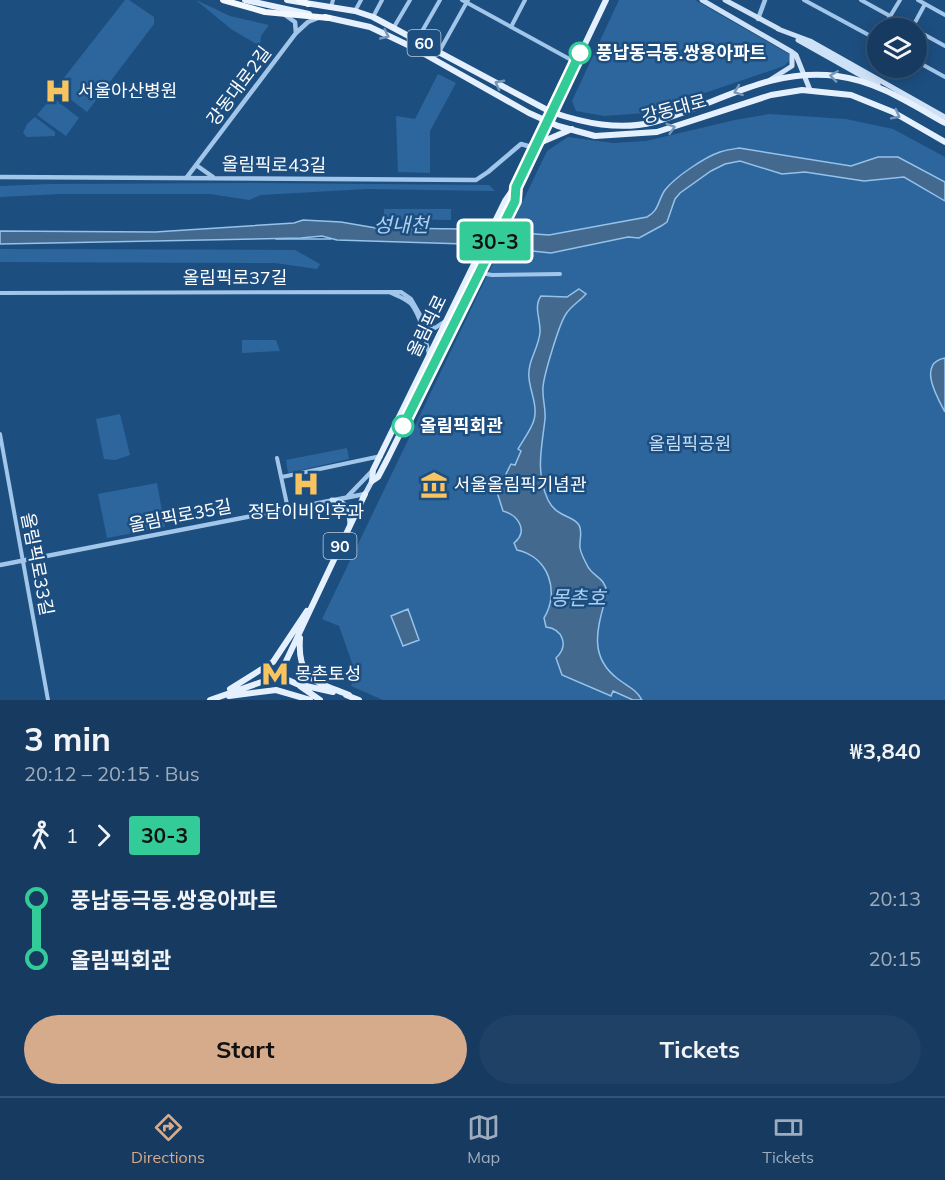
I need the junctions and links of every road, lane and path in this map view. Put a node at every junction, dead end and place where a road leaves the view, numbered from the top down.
1 (223, 0) edge
2 (245, 0) edge
3 (287, 0) edge
4 (298, 0) edge
5 (361, 0) edge
6 (382, 0) edge
7 (410, 0) edge
8 (440, 0) edge
9 (525, 0) edge
10 (606, 0) edge
11 (702, 0) edge
12 (727, 0) edge
13 (765, 0) edge
14 (804, 0) edge
15 (861, 0) edge
16 (900, 0) edge
17 (918, 0) edge
18 (466, 1) edge
19 (332, 3) edge
20 (308, 4) junction
21 (926, 4) junction
22 (355, 11) junction
23 (282, 14) junction
24 (945, 15) edge
25 (890, 16) joint
26 (374, 17) junction
27 (318, 18) junction
28 (330, 18) junction
29 (919, 18) edge
30 (758, 19) junction
31 (745, 25) junction
32 (394, 27) junction
33 (511, 27) junction
34 (778, 29) junction
35 (296, 33) junction
36 (867, 35) edge
37 (927, 36) edge
38 (417, 40) junction
39 (945, 46) edge
40 (440, 52) junction
41 (792, 52) junction
42 (575, 62) junction
43 (927, 68) edge
44 (805, 75) junction
45 (945, 77) edge
46 (770, 80) junction
47 (810, 90) junction
48 (887, 90) junction
49 (551, 112) junction
50 (945, 117) edge
51 (547, 121) junction
52 (945, 123) edge
53 (572, 129) junction
54 (945, 142) edge
55 (536, 146) junction
56 (196, 165) junction
57 (0, 177) edge
58 (187, 177) junction
59 (213, 177) junction
60 (516, 187) junction
61 (480, 271) junction
62 (560, 274) dead end
63 (388, 292) junction
64 (0, 293) edge
65 (445, 321) junction
66 (429, 356) junction
67 (0, 434) edge
68 (381, 456) junction
69 (277, 458) dead end
70 (373, 470) junction
71 (282, 477) junction
72 (372, 481) junction
73 (364, 494) junction
74 (347, 497) junction
75 (332, 500) junction
76 (288, 509) junction
77 (350, 525) junction
78 (23, 561) junction
79 (0, 565) edge
80 (316, 597) junction
81 (301, 632) junction
82 (279, 676) junction
83 (297, 684) junction
84 (350, 696) junction
85 (213, 699) edge
86 (48, 700) edge
87 (310, 700) edge
88 (320, 700) edge
89 (359, 700) edge

1 - 23 highway
2 - 28 main road, 강동대로 / 60
3 - 20 main road, 강동대로 / 60
4 - 20 highway
5 - 22 street
6 - 26 street
7 - 32 street
8 - 38 street
9 - 33 street
10 - 42 main road, 올림픽로 / 90
11 - 31 main road
12 - 30 main road, 강동대로
13 - 30 street
14 - 36 street
15 - 25 street
16 - 25 street
17 - 21 street
18 - 33 street
18 - 40 street
19 - 20 main road, 강동대로 / 60
19 - 22 main road, 강동대로 / 60
21 - 24 street
21 - 29 street
22 - 26 main road, 강동대로 / 60
23 - 27 highway
23 - 35 street
26 - 32 main road, 강동대로 / 60
27 - 28 highway
27 - 35 street, 강동대로2길
28 -> 51 main road, 강동대로 / 60
30 - 31 main road
30 - 34 main road, 강동대로
31 - 41 main road
32 - 38 main road, 강동대로 / 60
33 - 42 street
34 - 48 main road, 강동대로
34 - 50 main road
35 - 56 street, 강동대로2길
37 - 39 street
38 - 40 main road, 강동대로 / 60
49 -> 40 main road, 강동대로 / 60
41 - 44 main road
41 - 46 main road
42 - 49 main road, 올림픽로 / 90
43 - 45 street
44 - 46 main road, 강동대로 / 60
44 - 47 main road
48 -> 44 main road, 강동대로 / 60
46 -> 49 main road, 강동대로 / 60
53 -> 47 main road, 강동대로 / 60
47 -> 54 main road, 강동대로 / 60
48 - 52 main road, 강동대로 / 60
49 - 51 main road, 올림픽로 / 90
51 - 53 main road, 강동대로 / 60
51 - 55 main road, 올림픽로 / 90
53 - 55 main road
55 - 59 street, 올림픽로43길
55 - 60 main road, 올림픽로 / 90
56 - 58 street, 강동대로2길
56 - 59 street
57 - 58 street, 올림픽로43길
58 - 59 street, 올림픽로43길
60 - 61 main road, 올림픽로 / 90
60 - 65 main road, 올림픽로 / 90
61 - 62 street
61 - 72 main road, 올림픽로 / 90
63 - 64 street, 올림픽로37길
63 - 65 street
63 - 66 street
65 - 66 main road, 올림픽로 / 90
66 - 68 main road, 올림픽로 / 90
67 - 78 street, 올림픽로33길
68 - 70 main road, 올림픽로 / 90
68 - 71 street
69 - 71 street
70 - 72 main road, 올림픽로 / 90
70 - 74 street
71 - 76 street
72 - 73 main road, 올림픽로 / 90
73 - 74 street, 올림픽로35길
73 - 77 main road, 올림픽로 / 90
74 - 75 street, 올림픽로35길
75 - 76 street, 올림픽로35길
75 - 77 main road
76 - 78 street, 올림픽로35길
77 - 80 main road, 올림픽로 / 90
78 - 79 street, 올림픽로35길
78 - 86 street, 올림픽로33길
80 - 81 main road, 올림픽로 / 90
80 - 85 main road, 90
81 - 82 main road, 올림픽로 / 90
81 - 84 main road
82 - 83 main road
82 - 85 main road
83 - 84 main road
83 - 88 main road
84 - 89 main road
85 - 87 main road

